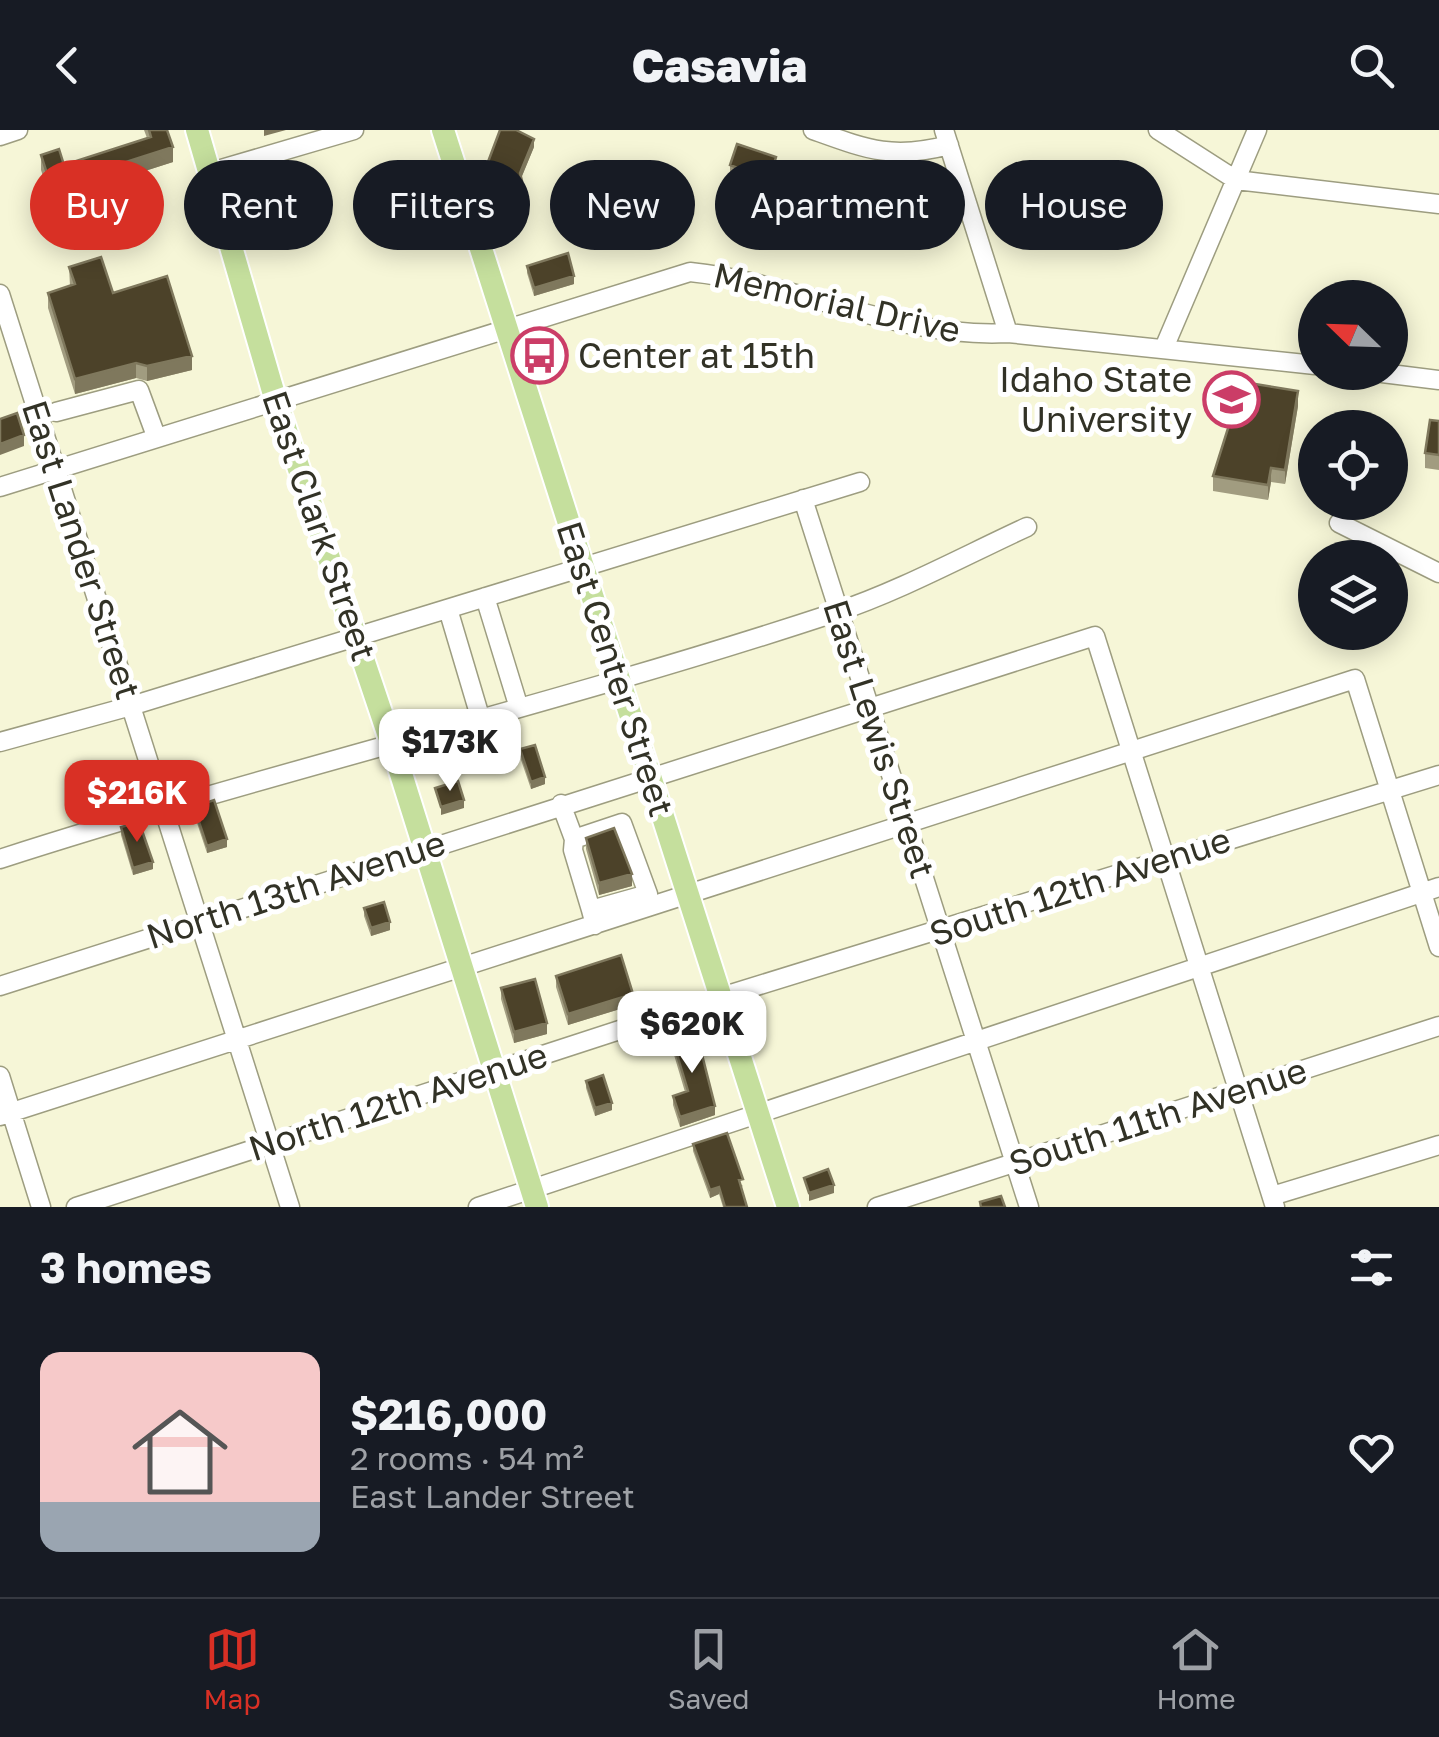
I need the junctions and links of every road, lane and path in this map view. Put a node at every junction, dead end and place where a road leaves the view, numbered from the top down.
1 (18, 130) edge
2 (197, 130) edge
3 (354, 130) edge
4 (443, 130) edge
5 (813, 130) edge
6 (1158, 130) edge
7 (1257, 130) edge
8 (0, 136) edge
9 (946, 138) edge
10 (206, 160) edge
11 (251, 160) edge
12 (1236, 180) junction
13 (1439, 204) edge
14 (232, 250) edge
15 (0, 294) edge
16 (506, 328) junction
17 (1008, 332) junction
18 (1164, 348) junction
19 (1298, 364) edge
20 (1408, 376) edge
21 (1439, 380) edge
22 (275, 398) junction
23 (56, 412) dead end
24 (156, 436) junction
25 (56, 469) junction
26 (860, 482) dead end
27 (0, 487) edge
28 (803, 500) junction
29 (1339, 523) dead end
30 (1027, 527) dead end
31 (581, 565) junction
32 (1439, 573) edge
33 (485, 597) junction
34 (448, 609) junction
35 (837, 612) junction
36 (356, 636) junction
37 (618, 677) junction
38 (131, 706) junction
39 (519, 708) junction
40 (869, 708) junction
41 (481, 720) junction
42 (0, 742) edge
43 (392, 745) junction
44 (1132, 751) junction
45 (1439, 774) edge
46 (650, 776) junction
47 (612, 788) junction
48 (1390, 791) junction
49 (561, 804) junction
50 (162, 806) junction
51 (622, 823) junction
52 (906, 824) junction
53 (574, 839) junction
54 (421, 850) junction
55 (0, 858) edge
56 (1166, 860) junction
57 (1430, 890) edge
58 (689, 896) junction
59 (593, 918) junction
60 (199, 921) junction
61 (941, 932) junction
62 (1439, 947) edge
63 (1199, 967) junction
64 (460, 969) junction
65 (0, 986) edge
66 (721, 997) junction
67 (1439, 1026) edge
68 (237, 1041) junction
69 (976, 1041) junction
70 (493, 1071) junction
71 (0, 1076) edge
72 (1238, 1091) junction
73 (6, 1114) edge
74 (758, 1114) junction
75 (270, 1144) junction
76 (1439, 1144) edge
77 (1015, 1162) junction
78 (534, 1198) edge
79 (1273, 1202) edge
80 (42, 1207) edge
81 (76, 1207) edge
82 (290, 1207) edge
83 (478, 1207) edge
84 (788, 1207) edge
85 (876, 1207) edge
86 (1030, 1207) edge

1 - 8 street
2 - 10 main road, East Clark Street
3 - 11 street
4 - 16 main road, East Center Street
5 - 9 street
6 - 12 street
7 - 12 street
9 - 17 street
12 - 13 street
12 - 18 street
14 - 22 main road, East Clark Street
15 - 25 street, East Lander Street
16 - 17 street, Memorial Drive
16 - 22 street, Memorial Drive
16 - 31 main road, East Center Street
17 - 18 street, Memorial Drive
18 - 19 street, Memorial Drive
20 - 21 street
22 - 24 street, Memorial Drive
22 - 36 main road, East Clark Street
23 - 24 street
24 - 25 street, Memorial Drive
25 - 27 street, Memorial Drive
25 - 38 street, East Lander Street
26 - 28 street
28 - 31 street
28 - 35 street, East Lewis Street
29 - 32 street
30 - 35 street
31 - 33 street
31 - 37 main road, East Center Street
33 - 34 street
33 - 39 street
34 - 36 street
34 - 41 street
35 - 37 street
35 - 40 street, East Lewis Street
36 - 38 street
36 - 43 main road, East Clark Street
37 - 39 street
37 - 46 main road, East Center Street
38 - 42 street
38 - 50 street, East Lander Street
39 - 41 street
40 - 44 street, North 13th Avenue
40 - 46 street, North 13th Avenue
40 - 52 street, East Lewis Street
41 - 43 street
43 - 50 street
43 - 54 main road, East Clark Street
44 - 48 street
44 - 52 street
44 - 56 street
45 - 48 street, South 12th Avenue
46 - 47 street, North 13th Avenue
46 - 58 main road, East Center Street
47 - 49 street, North 13th Avenue
47 - 51 street
48 - 56 street, South 12th Avenue
48 - 57 street
49 - 53 street
49 - 54 street, North 13th Avenue
50 - 55 street
50 - 60 street, East Lander Street
51 - 53 street
51 - 59 street
52 - 58 street
52 - 61 street, East Lewis Street
53 - 59 street
54 - 60 street, North 13th Avenue
54 - 64 main road, East Clark Street
56 - 61 street, South 12th Avenue
56 - 63 street
57 - 62 street
57 - 63 street
58 - 59 street
58 - 66 main road, East Center Street
59 - 64 street
60 - 65 street, North 13th Avenue
60 - 68 street, East Lander Street
61 - 66 street, South 12th Avenue
61 - 69 street, East Lewis Street
63 - 69 street
63 - 72 street
64 - 68 street
64 - 70 main road, East Clark Street
66 - 70 street, North 12th Avenue
66 - 74 main road, East Center Street
67 - 72 street, South 11th Avenue
68 - 73 street
68 - 75 street, East Lander Street
69 - 74 street
69 - 77 street, East Lewis Street
70 - 75 street, North 12th Avenue
70 - 78 main road, East Clark Street
71 - 73 street
72 - 77 street, South 11th Avenue
72 - 79 street
73 - 80 street
74 - 78 street
74 - 84 main road, East Center Street
75 - 81 street, North 12th Avenue
75 - 82 street, East Lander Street
76 - 79 street
77 - 85 street, South 11th Avenue
77 - 86 street, East Lewis Street
78 - 83 street

